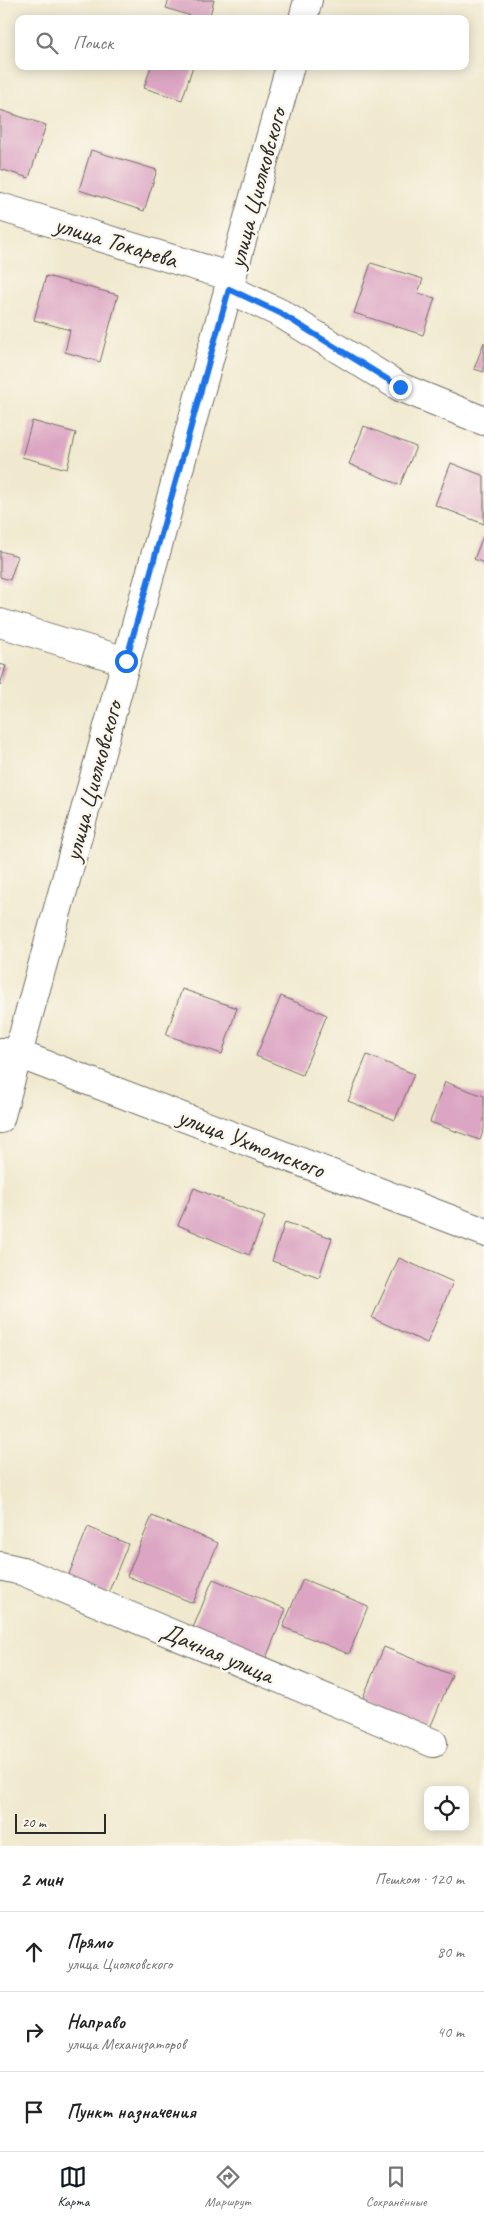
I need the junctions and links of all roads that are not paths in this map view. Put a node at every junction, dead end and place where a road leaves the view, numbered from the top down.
1 (308, 0) edge
2 (304, 15) edge
3 (289, 70) edge
4 (0, 207) edge
5 (231, 283) junction
6 (484, 421) edge
7 (0, 623) edge
8 (126, 661) junction
9 (9, 1053) edge
10 (0, 1119) edge
11 (484, 1232) edge
12 (0, 1566) edge
13 (433, 1743) dead end

1 - 2 street
3 - 5 street, улица Циолковского
4 - 5 street, улица Токарева
5 - 6 street, улица Токарева
5 - 8 street, улица Циолковского
7 - 8 street
8 - 9 street, улица Циолковского
9 - 10 street, улица Циолковского
9 - 11 street, улица Ухтомского
12 - 13 street, Дачная улица

